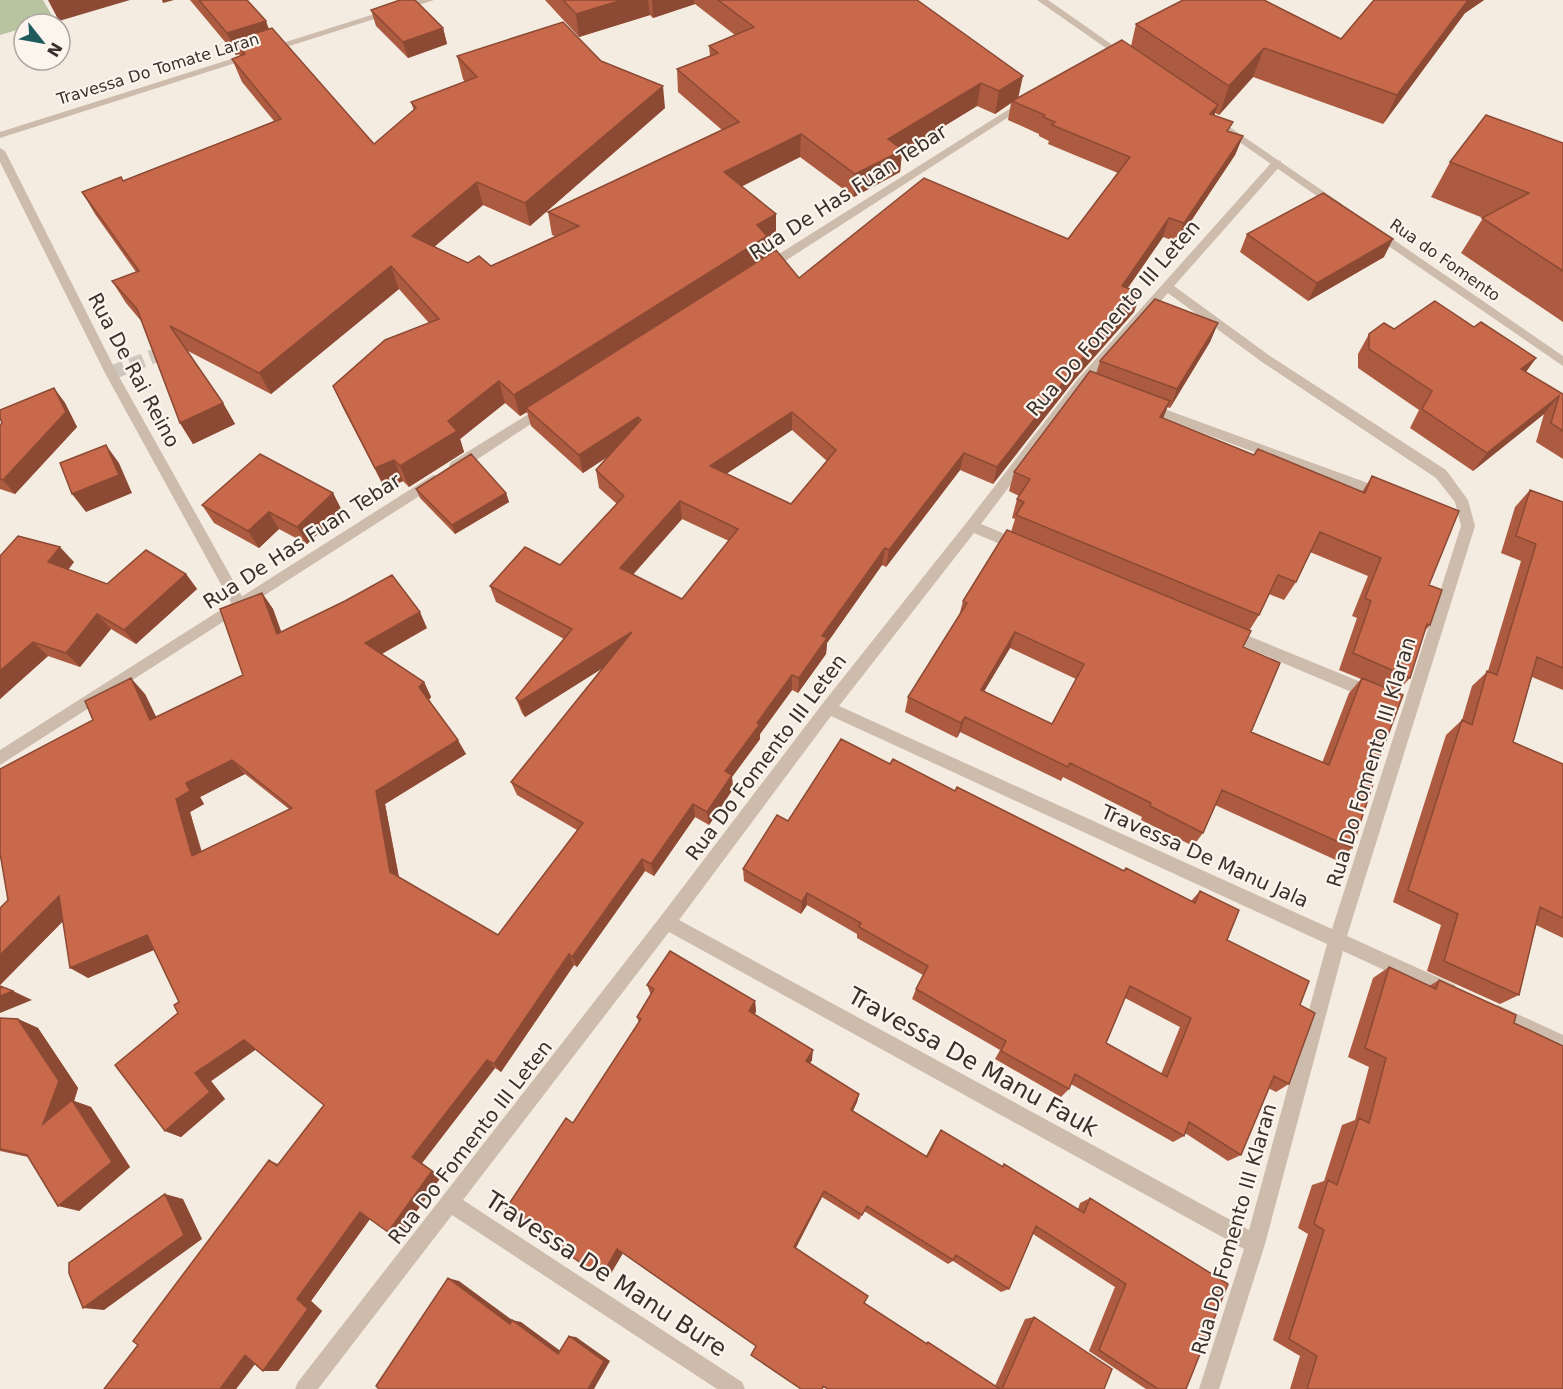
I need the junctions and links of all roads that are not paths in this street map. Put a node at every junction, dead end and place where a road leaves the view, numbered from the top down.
1 (429, 0) edge
2 (1042, 0) edge
3 (1140, 68) edge
4 (1041, 92) edge
5 (1208, 116) edge
6 (0, 135) edge
7 (0, 151) edge
8 (1276, 163) junction
9 (750, 278) edge
10 (1166, 286) junction
11 (1563, 362) edge
12 (560, 399) edge
13 (1136, 403) edge
14 (1390, 498) edge
15 (972, 526) junction
16 (1038, 554) edge
17 (239, 604) junction
18 (1212, 627) edge
19 (1398, 705) junction
20 (828, 708) junction
21 (0, 758) edge
22 (667, 922) junction
23 (1337, 940) junction
24 (1466, 999) edge
25 (1488, 1010) edge
26 (1563, 1044) edge
27 (449, 1202) junction
28 (1255, 1244) junction
29 (305, 1389) edge
30 (735, 1389) edge
31 (1209, 1389) edge

1 - 6 street, Travessa Do Tomate Laran
2 - 3 street
4 - 9 street, Rua De Has Fuan Tebar
5 - 8 street, Rua do Fomento
7 - 17 street, Rua De Rai Reino
8 - 10 street, Rua Do Fomento III Leten
8 - 11 street, Rua do Fomento
10 - 15 street, Rua Do Fomento III Leten
10 - 19 street, Rua Do Fomento III Klaran
12 - 17 street, Rua De Has Fuan Tebar
13 - 14 street
15 - 16 street
15 - 20 street, Rua Do Fomento III Leten
17 - 21 street, Rua De Has Fuan Tebar
18 - 19 street
19 - 23 street, Rua Do Fomento III Klaran
20 - 22 street, Rua Do Fomento III Leten
20 - 23 street, Travessa De Manu Jala
22 - 27 street, Rua Do Fomento III Leten
22 - 28 street, Travessa De Manu Fauk
23 - 24 street, Travessa De Manu Jala
23 - 28 street, Rua Do Fomento III Klaran
25 - 26 street
27 - 29 street, Rua Do Fomento III Leten
27 - 30 street, Travessa De Manu Bure
28 - 31 street, Rua Do Fomento III Klaran

